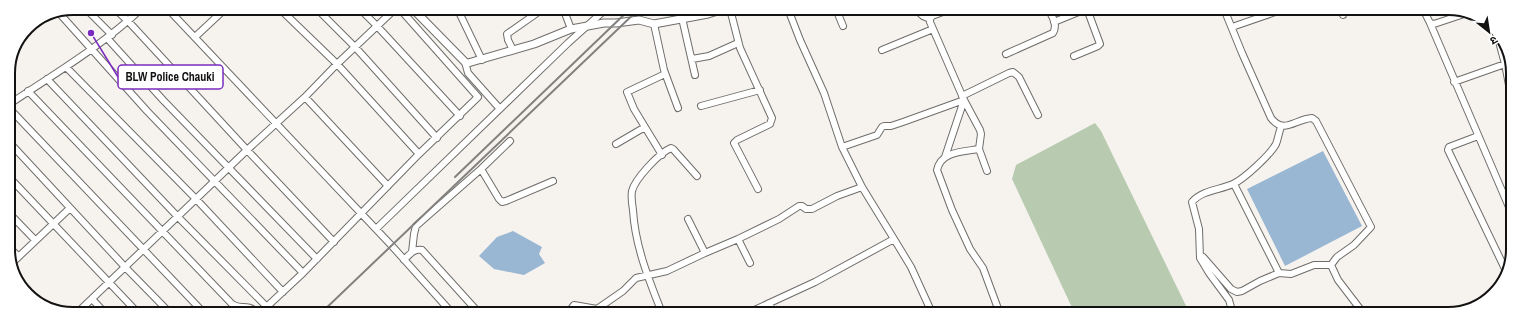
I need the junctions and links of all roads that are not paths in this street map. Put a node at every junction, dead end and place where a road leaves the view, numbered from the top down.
1 (91, 15) edge
2 (122, 15) edge
3 (134, 15) edge
4 (174, 15) edge
5 (216, 15) edge
6 (286, 15) edge
7 (323, 15) edge
8 (366, 15) edge
9 (389, 15) edge
10 (405, 15) edge
11 (419, 15) edge
12 (460, 15) edge
13 (534, 15) edge
14 (566, 15) edge
15 (599, 15) edge
16 (700, 15) edge
17 (731, 15) edge
18 (790, 15) edge
19 (838, 15) edge
20 (922, 15) edge
21 (935, 15) edge
22 (1051, 15) edge
23 (1072, 15) edge
24 (1089, 15) edge
25 (1227, 15) edge
26 (1267, 15) edge
27 (1426, 15) edge
28 (62, 16) edge
29 (1458, 16) edge
30 (682, 18) junction
31 (930, 19) junction
32 (128, 21) junction
33 (1054, 22) junction
34 (1430, 23) junction
35 (654, 24) junction
36 (377, 26) junction
37 (587, 26) junction
38 (843, 26) dead end
39 (1232, 27) junction
40 (572, 29) junction
41 (933, 29) junction
42 (109, 36) junction
43 (195, 38) junction
44 (738, 43) junction
45 (356, 48) junction
46 (91, 50) junction
47 (513, 50) junction
48 (882, 50) dead end
49 (1006, 54) dead end
50 (1503, 55) edge
51 (1074, 56) dead end
52 (692, 59) junction
53 (482, 60) junction
54 (465, 62) junction
55 (337, 64) junction
56 (1505, 64) joint
57 (66, 67) junction
58 (665, 74) junction
59 (695, 75) dead end
60 (47, 79) junction
61 (1454, 82) junction
62 (760, 90) junction
63 (28, 92) junction
64 (305, 97) junction
65 (963, 98) junction
66 (15, 101) edge
67 (702, 106) dead end
68 (678, 108) dead end
69 (500, 109) junction
70 (15, 113) edge
71 (1038, 115) dead end
72 (460, 116) junction
73 (277, 123) junction
74 (645, 127) junction
75 (1281, 127) junction
76 (1478, 136) junction
77 (437, 138) junction
78 (510, 141) dead end
79 (616, 144) dead end
80 (842, 147) junction
81 (15, 148) edge
82 (979, 149) junction
83 (247, 150) junction
84 (419, 154) junction
85 (662, 155) junction
86 (945, 156) junction
87 (229, 168) junction
88 (481, 169) junction
89 (988, 171) dead end
90 (697, 176) dead end
91 (554, 181) dead end
92 (215, 182) junction
93 (15, 183) edge
94 (1234, 184) junction
95 (388, 186) junction
96 (862, 186) junction
97 (758, 189) dead end
98 (196, 199) junction
99 (1506, 200) edge
100 (70, 208) junction
101 (362, 214) junction
102 (178, 217) junction
103 (15, 219) edge
104 (688, 219) dead end
105 (54, 223) junction
106 (376, 229) junction
107 (162, 232) junction
108 (738, 239) junction
109 (894, 239) junction
110 (35, 240) junction
111 (334, 242) junction
112 (143, 250) junction
113 (412, 252) junction
114 (705, 253) junction
115 (15, 254) edge
116 (1200, 254) junction
117 (18, 256) junction
118 (16, 258) edge
119 (317, 259) junction
120 (404, 260) junction
121 (750, 263) dead end
122 (1331, 265) junction
123 (1504, 265) edge
124 (125, 267) junction
125 (303, 273) junction
126 (1279, 273) junction
127 (647, 276) junction
128 (109, 283) junction
129 (284, 292) junction
130 (92, 299) junction
131 (768, 303) junction
132 (83, 307) edge
133 (99, 307) edge
134 (132, 307) edge
135 (164, 307) edge
136 (198, 307) edge
137 (238, 307) edge
138 (238, 307) edge
139 (250, 307) edge
140 (267, 307) joint
141 (447, 307) edge
142 (474, 307) edge
143 (572, 307) edge
144 (586, 307) edge
145 (600, 307) edge
146 (660, 307) edge
147 (760, 307) edge
148 (770, 307) edge
149 (929, 307) edge
150 (997, 307) edge
151 (1231, 307) edge
152 (1359, 307) edge

1 - 42 street
2 - 32 street
3 - 32 street
4 - 43 street
5 - 43 street
6 - 55 street
7 - 45 street
8 - 36 street
9 - 36 street
10 - 72 street
11 - 54 street
12 - 53 street
13 - 47 street
14 - 40 street
15 - 37 street
16 - 30 street
17 - 44 street
18 - 80 street
19 - 38 street
20 - 31 street
21 - 31 street
22 - 33 street
23 - 33 street
24 - 51 street
25 - 39 street
26 - 39 street
27 - 34 street
28 - 46 street
29 - 34 street
30 - 35 street
30 - 52 street
31 - 41 street
32 - 42 street
32 - 83 street
33 - 49 street
34 - 61 street
35 - 37 street
35 - 58 street
36 - 45 street
36 - 72 street
37 - 40 street
37 - 69 street
39 - 75 street
40 - 47 street
41 - 48 street
41 - 65 street
42 - 46 street
42 - 87 street
43 - 73 street
44 - 52 street
44 - 62 street
45 - 55 street
45 - 77 street
46 - 57 street
46 - 92 street
47 - 53 street
50 - 56 street
52 - 59 street
53 - 54 street
54 - 69 street
55 - 64 street
55 - 84 street
56 - 61 street
57 - 60 street
57 - 98 street
58 - 68 street
58 - 74 street
60 - 63 street
60 - 102 street
61 - 76 street
62 - 67 street
62 - 97 street
63 - 66 street
63 - 107 street
64 - 73 street
64 - 95 street
65 - 71 street
65 - 80 street
65 - 82 street
65 - 86 street
69 - 106 street
70 - 112 street
72 - 77 street
73 - 83 street
73 - 101 street
74 - 79 street
74 - 85 street
75 - 94 street
75 - 122 street
76 - 99 street
76 - 123 street
77 - 84 street
78 - 88 street
80 - 96 street
81 - 100 street
82 - 86 street
82 - 89 street
83 - 87 street
83 - 111 street
84 - 95 street
85 - 90 street
85 - 127 street
86 - 150 street
87 - 92 street
87 - 119 street
88 - 91 street
88 - 113 street
92 - 98 street
92 - 125 street
93 - 105 street
94 - 116 street
94 - 126 street
95 - 101 street
96 - 108 street
96 - 109 street
98 - 102 street
98 - 129 street
100 - 105 street
100 - 124 street
101 - 106 street
101 - 111 street
102 - 107 street
102 - 140 street
103 - 110 street
104 - 114 street
105 - 110 street
105 - 128 street
106 - 120 street
107 - 112 street
107 - 137 street
108 - 114 street
108 - 121 street
109 - 131 street
109 - 149 street
110 - 117 street
111 - 119 street
112 - 124 street
112 - 136 street
113 - 120 street
113 - 142 street
114 - 127 street
115 - 117 street
116 - 126 street
116 - 151 street
117 - 118 street
119 - 125 street
120 - 141 street
122 - 126 street
122 - 152 street
124 - 128 street
124 - 135 street
125 - 129 street
127 - 145 street
127 - 146 street
128 - 130 street
128 - 134 street
129 - 140 street
130 - 132 street
130 - 133 street
131 - 147 street
131 - 148 street
138 - 139 street
143 - 144 street

